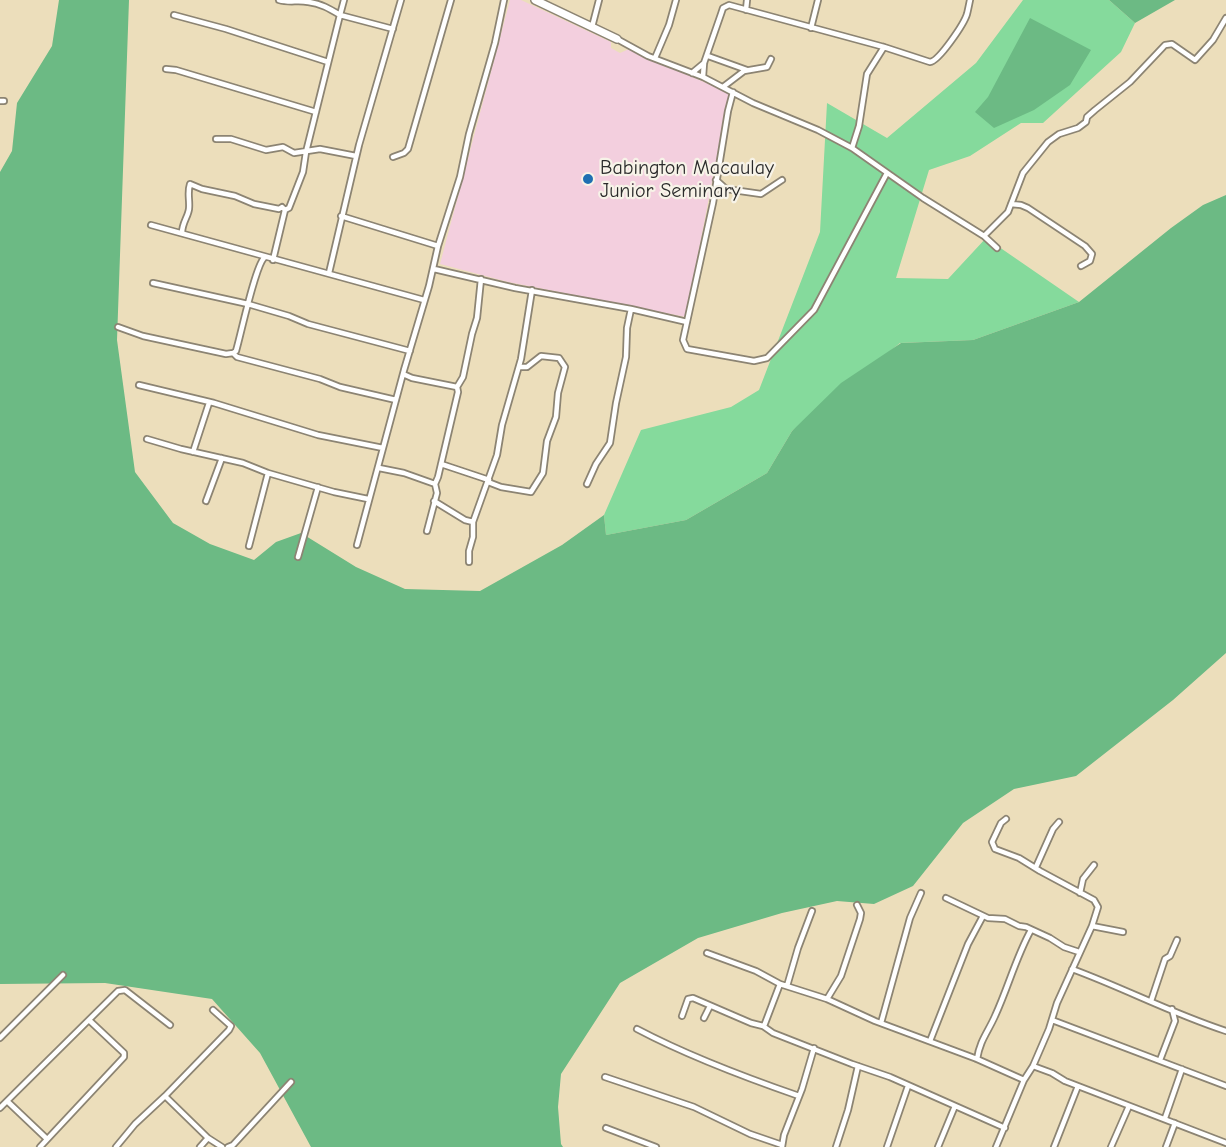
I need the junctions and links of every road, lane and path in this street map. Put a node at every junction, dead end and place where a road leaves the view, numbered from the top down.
1 (279, 0) edge
2 (344, 0) edge
3 (401, 0) edge
4 (451, 0) edge
5 (504, 0) edge
6 (536, 0) edge
7 (599, 0) edge
8 (676, 0) edge
9 (747, 0) edge
10 (818, 0) edge
11 (970, 0) edge
12 (545, 2) edge
13 (746, 10) junction
14 (174, 15) dead end
15 (340, 15) junction
16 (1226, 18) edge
17 (592, 27) junction
18 (393, 28) junction
19 (811, 28) junction
20 (617, 39) joint
21 (884, 47) junction
22 (708, 56) junction
23 (655, 58) junction
24 (771, 59) dead end
25 (328, 62) junction
26 (704, 63) junction
27 (166, 69) dead end
28 (750, 70) junction
29 (692, 73) junction
30 (703, 77) junction
31 (723, 87) junction
32 (733, 92) junction
33 (316, 112) junction
34 (216, 139) dead end
35 (852, 148) junction
36 (306, 152) junction
37 (356, 156) junction
38 (393, 158) dead end
39 (887, 172) junction
40 (716, 180) junction
41 (782, 180) dead end
42 (1011, 204) junction
43 (285, 210) junction
44 (341, 216) junction
45 (151, 225) dead end
46 (182, 233) junction
47 (984, 236) junction
48 (438, 246) junction
49 (996, 248) dead end
50 (264, 258) junction
51 (273, 260) junction
52 (1081, 266) dead end
53 (434, 269) junction
54 (329, 273) junction
55 (481, 279) junction
56 (153, 283) dead end
57 (532, 291) junction
58 (424, 300) junction
59 (248, 304) junction
60 (631, 309) junction
61 (687, 322) junction
62 (118, 327) dead end
63 (410, 351) junction
64 (233, 353) junction
65 (519, 367) junction
66 (403, 374) junction
67 (139, 385) dead end
68 (457, 387) junction
69 (396, 400) junction
70 (209, 403) junction
71 (147, 439) dead end
72 (383, 448) junction
73 (193, 452) junction
74 (222, 458) junction
75 (441, 464) junction
76 (378, 468) junction
77 (268, 473) junction
78 (488, 481) junction
79 (435, 484) junction
80 (587, 484) dead end
81 (318, 487) junction
82 (368, 499) junction
83 (206, 501) dead end
84 (434, 501) junction
85 (473, 522) junction
86 (427, 531) dead end
87 (357, 545) dead end
88 (249, 546) dead end
89 (298, 557) dead end
90 (469, 562) dead end
91 (1006, 819) dead end
92 (1059, 822) dead end
93 (1094, 865) dead end
94 (1036, 867) junction
95 (921, 893) dead end
96 (1080, 893) junction
97 (946, 898) dead end
98 (857, 905) dead end
99 (812, 911) dead end
100 (983, 916) junction
101 (1092, 926) junction
102 (1031, 930) junction
103 (1122, 932) dead end
104 (1177, 940) dead end
105 (1080, 952) junction
106 (707, 953) dead end
107 (1072, 969) junction
108 (63, 975) dead end
109 (780, 984) junction
110 (787, 986) junction
111 (827, 999) junction
112 (1151, 1001) junction
113 (710, 1006) junction
114 (213, 1010) dead end
115 (1172, 1010) junction
116 (1183, 1014) junction
117 (682, 1016) dead end
118 (704, 1018) dead end
119 (1052, 1020) junction
120 (90, 1021) junction
121 (1175, 1021) junction
122 (881, 1023) junction
123 (170, 1025) dead end
124 (764, 1026) junction
125 (637, 1029) dead end
126 (1226, 1031) edge
127 (0, 1038) edge
128 (930, 1041) junction
129 (814, 1048) junction
130 (977, 1059) junction
131 (1160, 1060) junction
132 (858, 1066) junction
133 (1033, 1066) junction
134 (1182, 1069) junction
135 (605, 1077) dead end
136 (1024, 1080) junction
137 (291, 1082) dead end
138 (908, 1086) junction
139 (1078, 1086) junction
140 (1226, 1086) edge
141 (165, 1096) junction
142 (799, 1096) junction
143 (7, 1101) junction
144 (955, 1106) junction
145 (1129, 1106) junction
146 (0, 1108) edge
147 (1165, 1118) junction
148 (1175, 1123) junction
149 (606, 1128) dead end
150 (1005, 1128) junction
151 (208, 1138) junction
152 (47, 1139) junction
153 (1224, 1144) edge
154 (782, 1146) edge
155 (41, 1147) edge
156 (116, 1147) edge
157 (200, 1147) edge
158 (222, 1147) edge
159 (228, 1147) edge
160 (656, 1147) edge
161 (836, 1147) edge
162 (887, 1147) edge
163 (938, 1147) edge
164 (996, 1147) edge
165 (1054, 1147) edge
166 (1111, 1147) edge
167 (1166, 1147) edge

1 - 15 street
2 - 15 street
3 - 18 street
4 - 38 street
5 - 48 street
6 - 12 street
7 - 17 street
8 - 23 street
9 - 13 street
10 - 19 street
11 - 21 street
12 - 17 street
13 - 19 street
13 - 22 street
14 - 25 street
15 - 18 street
15 - 25 street
16 - 42 street
17 - 20 street
18 - 37 street
19 - 21 street
20 - 23 street
21 - 35 street
22 - 26 street
22 - 28 street
23 - 29 street
24 - 28 street
25 - 33 street
26 - 29 street
26 - 30 street
27 - 33 street
28 - 31 street
29 - 30 street
30 - 31 street
31 - 32 street
32 - 35 street
32 - 40 street
33 - 36 street
34 - 36 street
35 - 39 street
36 - 37 street
36 - 43 street
37 - 44 street
39 - 47 street
39 - 61 street
40 - 41 street
40 - 61 street
42 - 47 street
42 - 52 street
43 - 46 street
43 - 51 street
44 - 48 street
44 - 54 street
45 - 46 street
46 - 50 street
47 - 49 street
48 - 53 street
50 - 51 street
50 - 59 street
51 - 54 street
53 - 55 street
53 - 58 street
54 - 58 street
55 - 57 street
55 - 68 street
56 - 59 street
57 - 60 street
57 - 65 street
58 - 63 street
59 - 63 street
59 - 64 street
60 - 61 street
60 - 80 street
62 - 64 street
63 - 66 street
64 - 69 street
65 - 78 street
65 - 78 street
66 - 68 street
66 - 69 street
67 - 70 street
68 - 75 street
69 - 72 street
70 - 72 street
70 - 73 street
71 - 73 street
72 - 76 street
73 - 74 street
74 - 77 street
74 - 83 street
75 - 78 street
75 - 79 street
76 - 79 street
76 - 82 street
77 - 81 street
77 - 88 street
78 - 85 street
79 - 84 street
81 - 82 street
81 - 89 street
82 - 87 street
84 - 85 street
84 - 86 street
85 - 90 street
91 - 94 street
92 - 94 street
93 - 96 street
94 - 96 street
95 - 122 street
96 - 101 street
97 - 100 street
98 - 111 street
99 - 110 street
100 - 102 street
100 - 128 street
101 - 103 street
101 - 105 street
102 - 105 street
102 - 130 street
104 - 112 street
105 - 107 street
106 - 109 street
107 - 112 street
107 - 119 street
108 - 127 street
109 - 110 street
109 - 124 street
110 - 111 street
111 - 122 street
112 - 115 street
113 - 117 street
113 - 118 street
113 - 124 street
114 - 141 street
115 - 116 street
115 - 121 street
116 - 121 street
116 - 126 street
119 - 131 street
119 - 133 street
120 - 123 street
120 - 143 street
120 - 152 street
121 - 131 street
122 - 128 street
124 - 129 street
125 - 142 street
128 - 130 street
129 - 132 street
129 - 142 street
130 - 136 street
131 - 134 street
132 - 138 street
132 - 161 street
133 - 136 street
133 - 139 street
134 - 140 street
134 - 147 street
135 - 154 street
136 - 150 street
137 - 159 street
138 - 144 street
138 - 162 street
139 - 145 street
139 - 165 street
141 - 151 street
141 - 156 street
142 - 154 street
143 - 146 street
143 - 152 street
144 - 150 street
144 - 163 street
145 - 147 street
145 - 166 street
147 - 148 street
148 - 153 street
148 - 167 street
149 - 160 street
150 - 164 street
151 - 157 street
151 - 158 street
152 - 155 street

